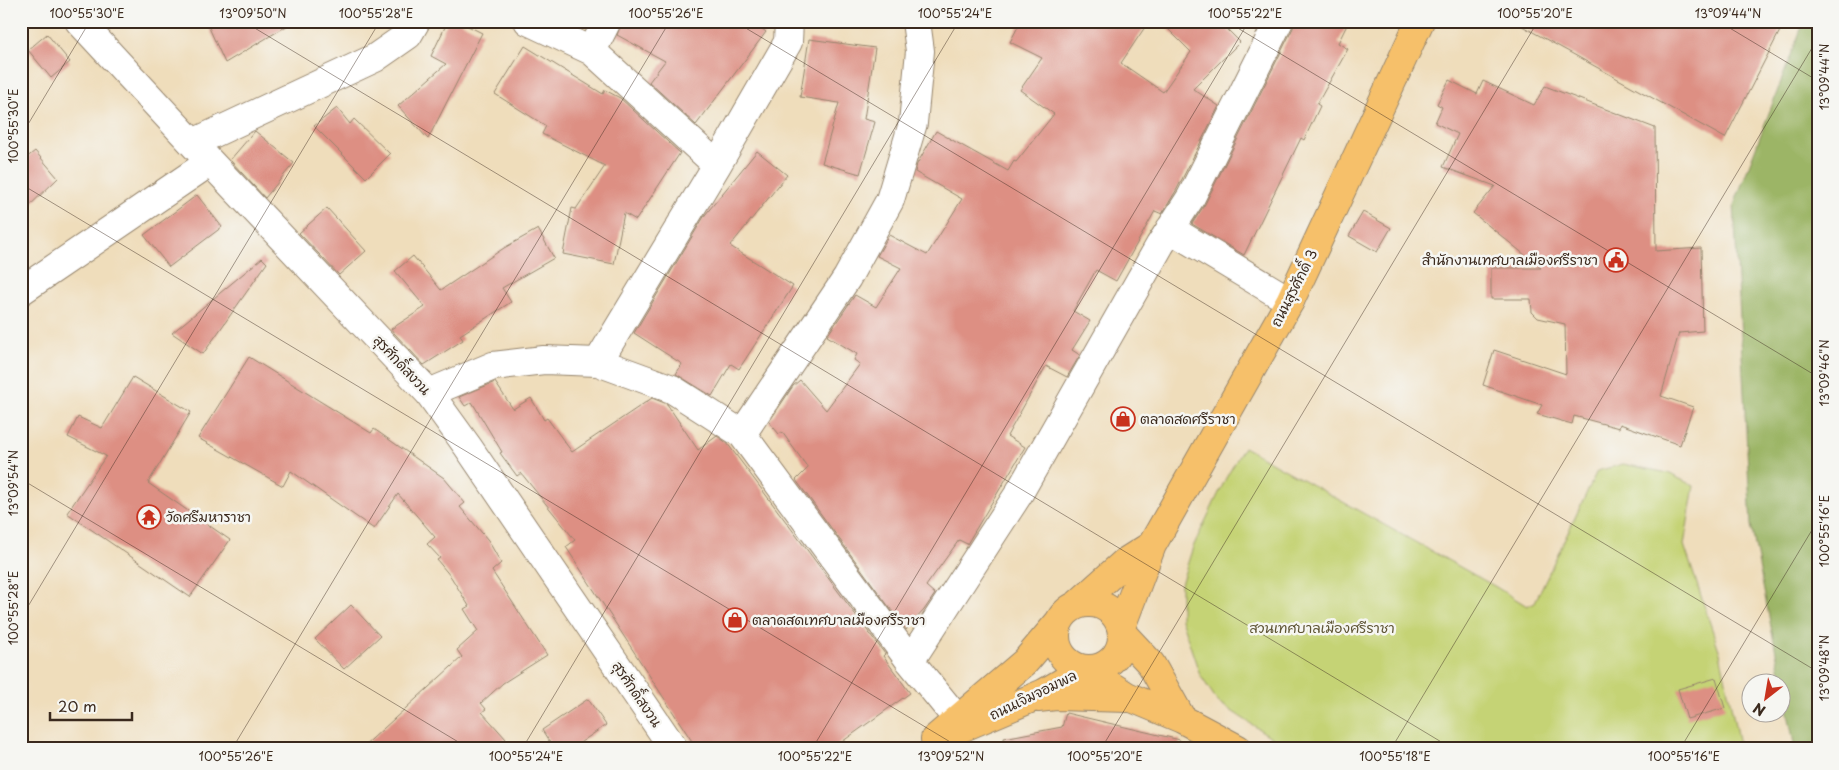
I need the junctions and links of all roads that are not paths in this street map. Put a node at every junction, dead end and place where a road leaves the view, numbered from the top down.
1 (79, 21) edge
2 (416, 21) edge
3 (528, 21) edge
4 (607, 21) edge
5 (789, 21) edge
6 (916, 21) edge
7 (1279, 21) edge
8 (1420, 21) edge
9 (592, 51) junction
10 (202, 153) junction
11 (717, 164) junction
12 (1170, 229) junction
13 (21, 291) edge
14 (1290, 301) junction
15 (598, 362) junction
16 (429, 393) junction
17 (742, 434) junction
18 (1152, 545) junction
19 (1078, 604) junction
20 (1058, 623) junction
21 (1121, 630) junction
22 (910, 660) junction
23 (1085, 669) junction
24 (1132, 698) junction
25 (1028, 699) junction
26 (1182, 719) junction
27 (958, 720) junction
28 (928, 744) edge
29 (674, 749) edge
30 (1238, 749) edge

1 - 10 street, สุรศักดิ์สงวน
2 - 10 street
3 - 9 street
4 - 9 street
5 - 11 street
6 - 17 street
7 - 12 street
8 - 14 main road, ถนนสุรศักดิ์ 3
9 - 11 street
10 - 13 street
10 - 16 street, สุรศักดิ์สงวน
11 - 15 street
12 - 14 street
12 - 22 street
14 - 18 main road, ถนนสุรศักดิ์ 3
15 - 16 street
15 - 17 street
16 - 29 street, สุรศักดิ์สงวน
17 - 22 street
18 - 19 main road, ถนนสุรศักดิ์ 3
18 - 21 main road, ถนนสุรศักดิ์ 3
19 - 20 main road
19 - 21 main road
20 - 23 main road
20 - 27 main road, ถนนเจิมจอมพล
21 - 23 main road
21 - 26 main road
22 - 27 street
23 - 24 main road, ถนนเจิมจอมพล
23 - 25 main road, ถนนเจิมจอมพล
24 - 25 main road
24 - 26 main road, ถนนเจิมจอมพล
25 - 28 main road, ถนนเจิมจอมพล
26 - 30 main road, ถนนเจิมจอมพล
27 - 28 main road, ถนนเจิมจอมพล

